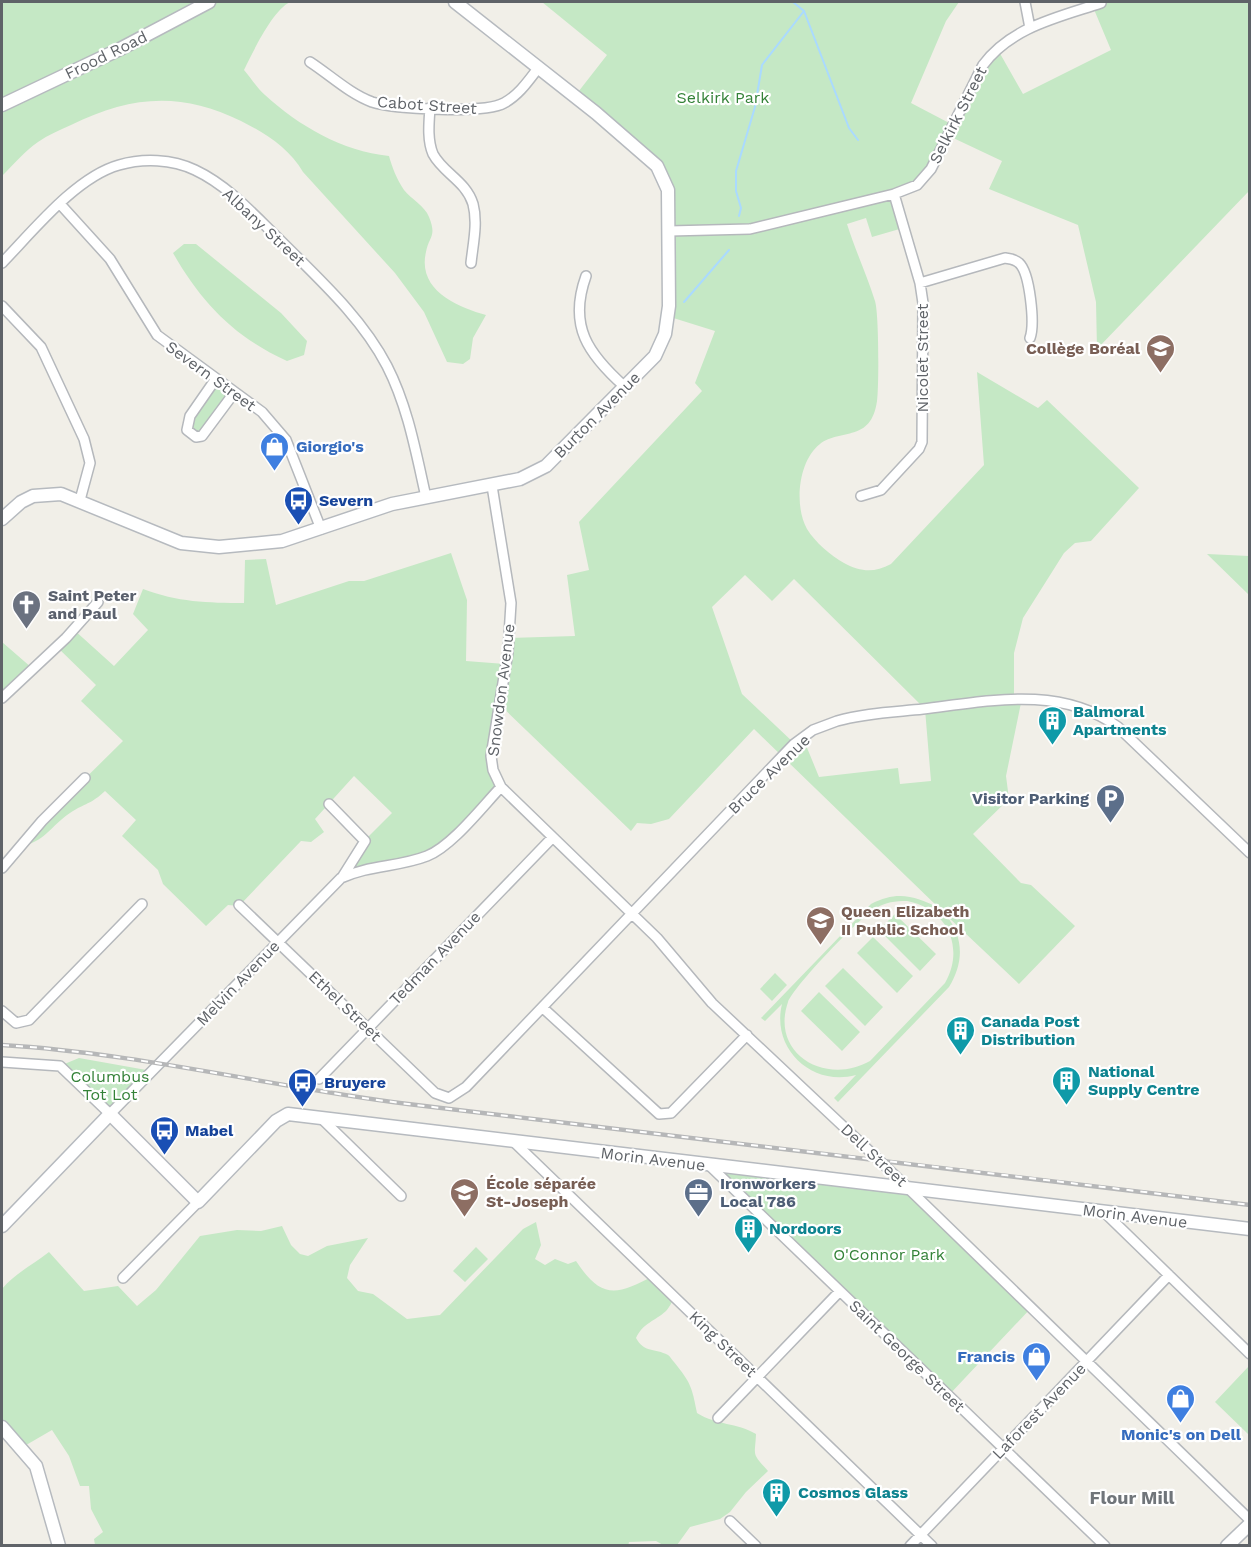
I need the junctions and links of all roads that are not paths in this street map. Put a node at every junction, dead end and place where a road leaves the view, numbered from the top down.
1 (208, 2) edge
2 (455, 2) edge
3 (1024, 2) edge
4 (1101, 3) dead end
5 (1030, 28) junction
6 (310, 62) dead end
7 (539, 67) junction
8 (2, 105) edge
9 (430, 108) junction
10 (894, 194) junction
11 (61, 205) junction
12 (669, 231) junction
13 (2, 263) edge
14 (471, 264) dead end
15 (586, 276) dead end
16 (920, 283) junction
17 (2, 306) edge
18 (1030, 338) dead end
19 (215, 380) junction
20 (624, 387) junction
21 (234, 393) junction
22 (492, 486) junction
23 (861, 496) dead end
24 (426, 497) junction
25 (80, 500) junction
26 (2, 519) edge
27 (321, 529) junction
28 (98, 602) dead end
29 (2, 698) edge
30 (85, 777) dead end
31 (501, 787) junction
32 (329, 804) dead end
33 (552, 838) junction
34 (1250, 853) edge
35 (2, 868) edge
36 (341, 878) junction
37 (142, 904) dead end
38 (239, 905) dead end
39 (632, 914) junction
40 (279, 941) junction
41 (543, 1008) junction
42 (2, 1011) edge
43 (368, 1028) junction
44 (747, 1035) junction
45 (2, 1062) edge
46 (319, 1079) dead end
47 (454, 1096) joint
48 (110, 1114) junction
49 (321, 1117) junction
50 (514, 1142) junction
51 (710, 1166) junction
52 (911, 1190) junction
53 (400, 1196) dead end
54 (198, 1202) junction
55 (1104, 1212) junction
56 (2, 1226) edge
57 (1250, 1229) edge
58 (1169, 1275) junction
59 (123, 1278) dead end
60 (840, 1291) junction
61 (1250, 1354) edge
62 (1087, 1361) junction
63 (758, 1377) junction
64 (718, 1418) dead end
65 (2, 1427) edge
66 (1004, 1448) junction
67 (1250, 1520) edge
68 (730, 1521) dead end
69 (1250, 1524) edge
70 (920, 1535) junction
71 (60, 1545) edge
72 (756, 1545) edge
73 (910, 1545) edge
74 (932, 1545) edge
75 (1105, 1545) edge
76 (1227, 1545) edge

1 - 8 street, Frood Road
2 - 7 street, Burton Avenue
3 - 5 street
4 - 5 street, Selkirk Street
5 - 10 street, Selkirk Street
6 - 9 street, Cabot Street
7 - 9 street, Cabot Street
7 - 12 street, Burton Avenue
9 - 14 street
10 - 12 street, Selkirk Street
10 - 16 street, Nicolet Street
11 - 13 street, Albany Street
11 - 19 street, Severn Street
11 - 24 street, Albany Street
12 - 20 street, Burton Avenue
15 - 20 street
16 - 18 street
16 - 23 street, Nicolet Street
17 - 25 street
19 - 21 street, Severn Street
19 - 21 street
20 - 22 street, Burton Avenue
21 - 27 street, Severn Street
22 - 24 street, Burton Avenue
22 - 31 street, Snowdon Avenue
24 - 27 street, Burton Avenue
25 - 26 street, Burton Avenue
25 - 27 street, Burton Avenue
28 - 29 street
30 - 35 street
31 - 33 street, Dell Street
31 - 36 street, Melvin Avenue
32 - 36 street
33 - 39 street, Dell Street
33 - 43 street, Tedman Avenue
34 - 39 street, Bruce Avenue
36 - 40 street, Melvin Avenue
37 - 42 street
38 - 40 street, Ethel Street
39 - 41 street, Bruce Avenue
39 - 44 street, Dell Street
40 - 43 street, Ethel Street
40 - 48 street, Melvin Avenue
41 - 44 street
41 - 47 street, Bruce Avenue
43 - 46 street, Tedman Avenue
43 - 47 street, Ethel Street
44 - 52 street, Dell Street
45 - 48 street
48 - 54 street
48 - 56 street, Melvin Avenue
49 - 50 street, Morin Avenue
49 - 53 street
49 - 54 street, Morin Avenue
50 - 51 street, Morin Avenue
50 - 63 street, King Street
51 - 52 street, Morin Avenue
51 - 60 street, Saint George Street
52 - 55 street, Morin Avenue
52 - 62 street, Dell Street
54 - 59 street, Morin Avenue
55 - 57 street, Morin Avenue
55 - 58 street
58 - 61 street
58 - 62 street, Laforest Avenue
60 - 63 street
60 - 66 street, Saint George Street
62 - 66 street, Laforest Avenue
62 - 67 street, Dell Street
63 - 64 street
63 - 70 street, King Street
65 - 71 street
66 - 70 street, Laforest Avenue
66 - 75 street, Saint George Street
68 - 72 street
69 - 76 street
70 - 73 street, Laforest Avenue
70 - 74 street, King Street

